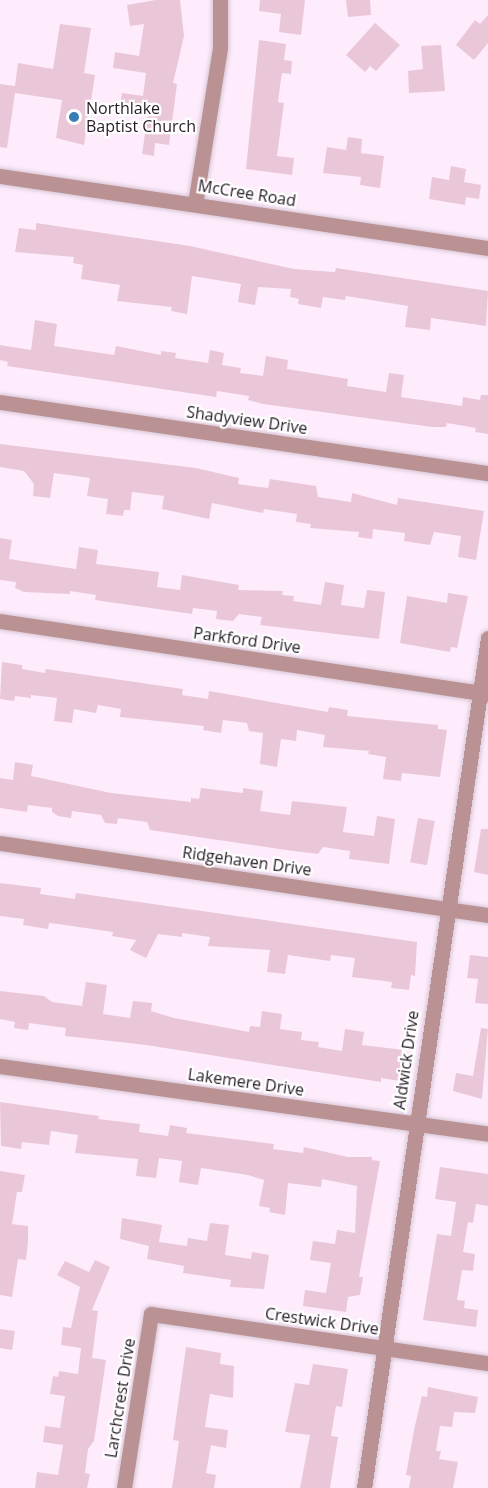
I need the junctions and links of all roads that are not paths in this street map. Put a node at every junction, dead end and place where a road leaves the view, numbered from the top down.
1 (220, 0) edge
2 (0, 176) edge
3 (195, 204) junction
4 (488, 248) edge
5 (0, 402) edge
6 (488, 473) edge
7 (0, 621) edge
8 (488, 638) edge
9 (484, 693) edge
10 (0, 843) edge
11 (448, 909) junction
12 (488, 915) edge
13 (0, 1066) edge
14 (415, 1124) junction
15 (488, 1134) edge
16 (151, 1314) joint
17 (385, 1348) junction
18 (488, 1363) edge
19 (124, 1488) edge
20 (364, 1488) edge

1 - 3 street
2 - 3 street, McCree Road
3 - 4 street, McCree Road
5 - 6 street, Shadyview Drive
7 - 9 street, Parkford Drive
8 - 9 street, Aldwick Drive
9 - 11 street, Aldwick Drive
10 - 11 street, Ridgehaven Drive
11 - 12 street, Ridgehaven Drive
11 - 14 street, Aldwick Drive
13 - 14 street, Lakemere Drive
14 - 15 street, Lakemere Drive
14 - 17 street, Aldwick Drive
16 - 17 street, Crestwick Drive
16 - 19 street, Larchcrest Drive
17 - 18 street, Crestwick Drive
17 - 20 street, Aldwick Drive

